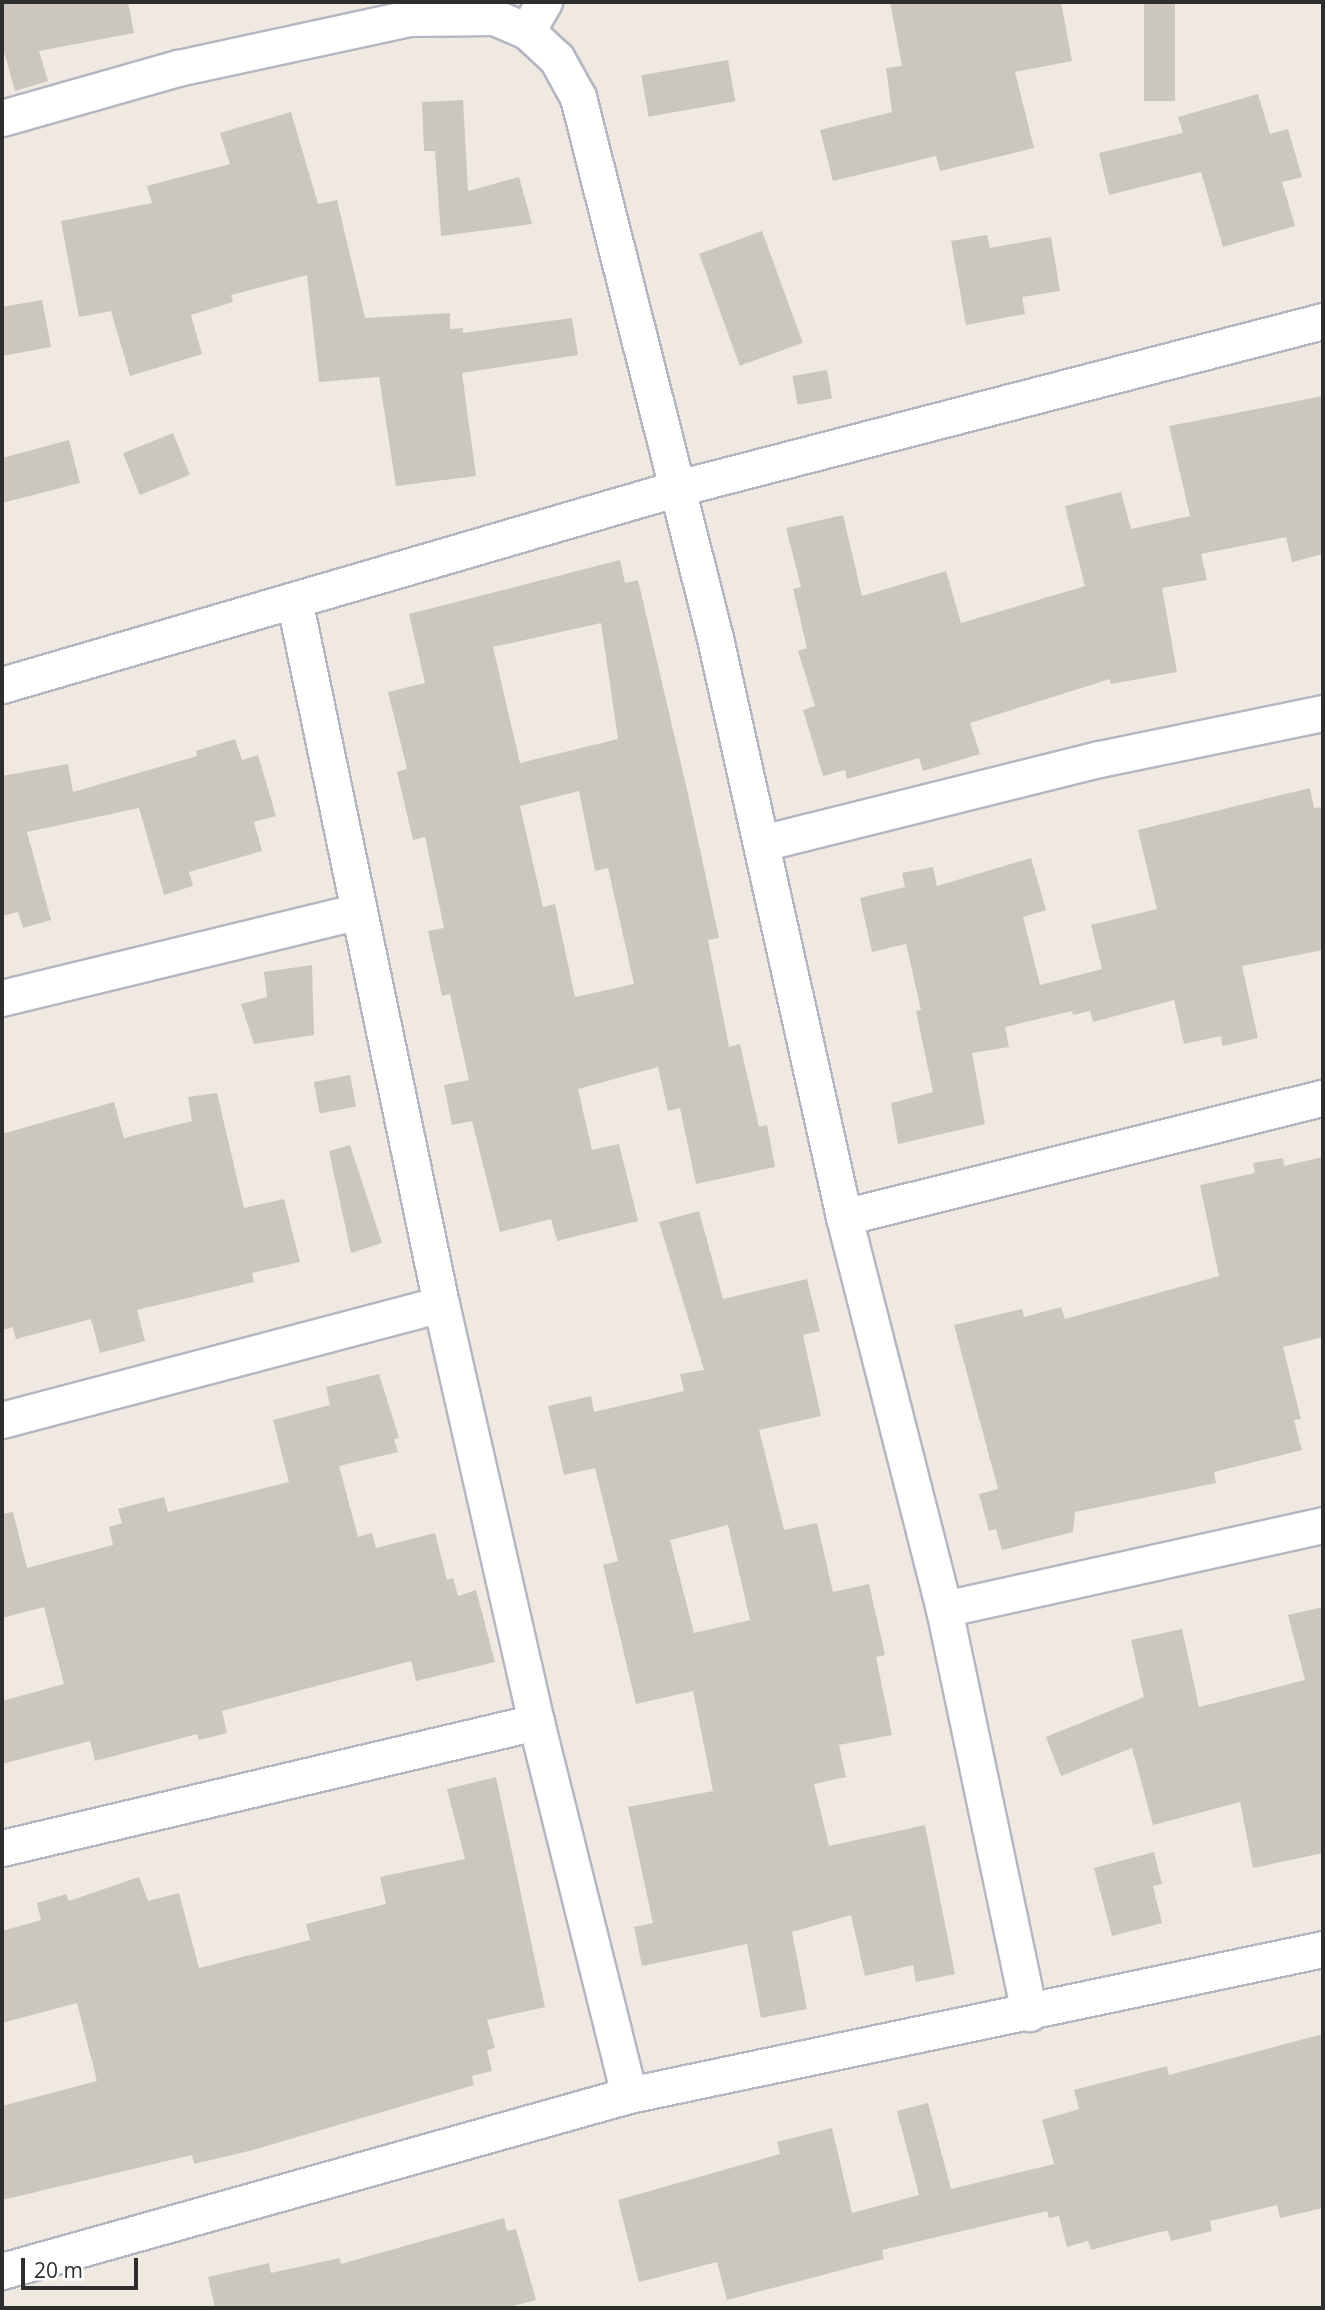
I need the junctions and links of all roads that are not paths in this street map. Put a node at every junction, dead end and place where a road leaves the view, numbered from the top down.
1 (536, 16) edge
2 (2, 118) edge
3 (1323, 321) edge
4 (678, 488) junction
5 (295, 604) junction
6 (2, 685) edge
7 (1323, 713) edge
8 (762, 843) junction
9 (356, 912) junction
10 (2, 998) edge
11 (1323, 1098) edge
12 (844, 1217) junction
13 (441, 1304) junction
14 (2, 1420) edge
15 (1323, 1525) edge
16 (944, 1609) junction
17 (536, 1722) junction
18 (2, 1848) edge
19 (1323, 1949) edge
20 (1029, 2013) junction
21 (629, 2095) junction
22 (2, 2271) edge

1 - 2 street
1 - 4 street
3 - 4 street
4 - 5 street
4 - 8 street
5 - 6 street
5 - 9 street
7 - 8 street
8 - 12 street
9 - 10 street
9 - 13 street
11 - 12 street
12 - 16 street
13 - 14 street
13 - 17 street
15 - 16 street
16 - 20 street
17 - 18 street
17 - 21 street
19 - 20 street
20 - 21 street
21 - 22 street

